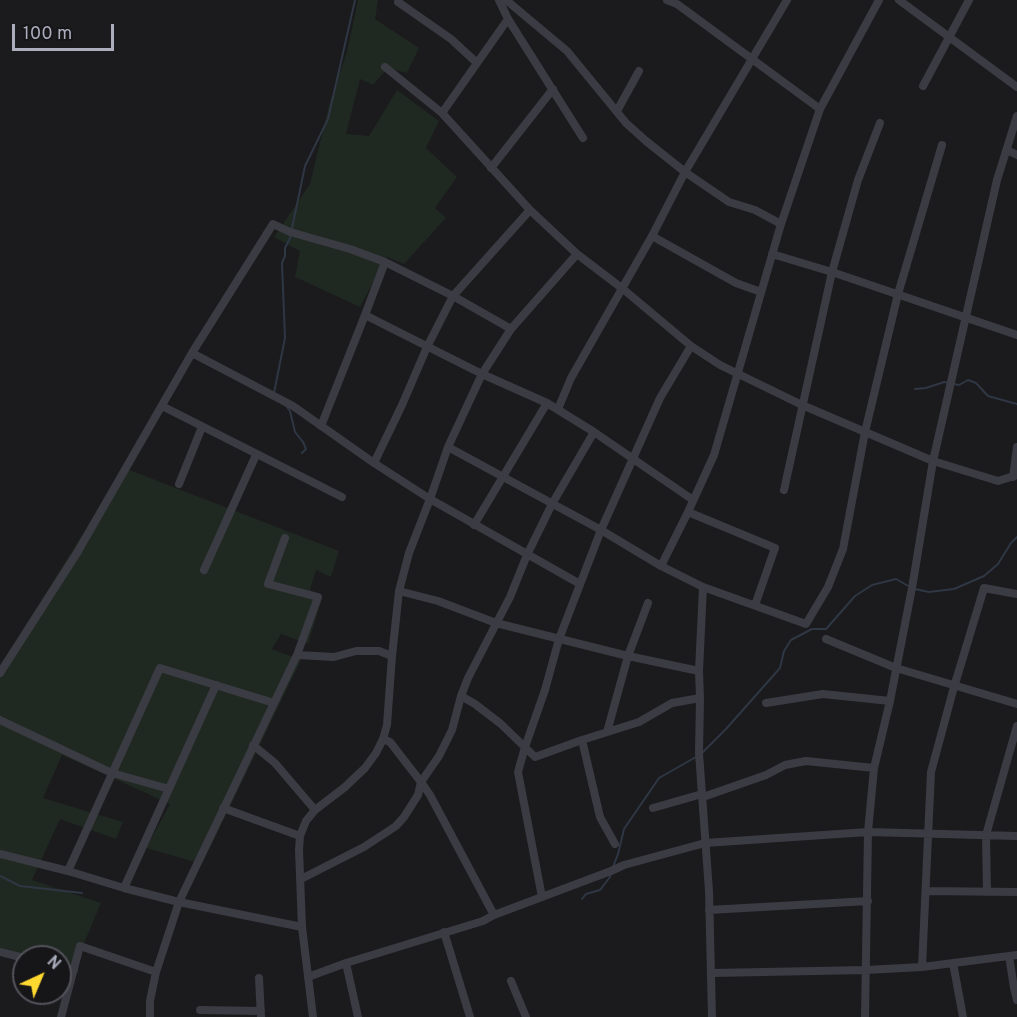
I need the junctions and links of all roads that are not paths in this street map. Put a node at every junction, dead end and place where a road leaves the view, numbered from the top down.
1 (399, 0) edge
2 (499, 0) edge
3 (506, 0) edge
4 (667, 0) edge
5 (787, 0) edge
6 (879, 0) edge
7 (899, 0) edge
8 (969, 0) edge
9 (679, 2) edge
10 (508, 18) junction
11 (949, 36) junction
12 (753, 60) junction
13 (477, 63) junction
14 (385, 67) dead end
15 (639, 71) dead end
16 (923, 86) dead end
17 (1017, 87) edge
18 (553, 89) junction
19 (819, 109) junction
20 (617, 111) junction
21 (442, 113) junction
22 (1017, 116) edge
23 (880, 123) dead end
24 (584, 138) dead end
25 (942, 145) dead end
26 (1007, 150) junction
27 (1017, 155) edge
28 (491, 168) junction
29 (685, 172) junction
30 (530, 210) junction
31 (781, 224) junction
32 (652, 236) junction
33 (577, 254) junction
34 (772, 254) junction
35 (385, 262) junction
36 (832, 272) junction
37 (622, 289) junction
38 (761, 292) junction
39 (898, 294) junction
40 (453, 296) junction
41 (365, 315) junction
42 (966, 317) junction
43 (511, 330) junction
44 (1017, 335) edge
45 (691, 346) junction
46 (427, 347) junction
47 (192, 353) junction
48 (482, 374) junction
49 (738, 374) junction
50 (547, 403) junction
51 (802, 405) junction
52 (162, 406) junction
53 (558, 409) junction
54 (321, 426) junction
55 (201, 427) junction
56 (594, 432) junction
57 (865, 432) junction
58 (448, 447) junction
59 (1017, 447) edge
60 (256, 455) junction
61 (633, 458) junction
62 (933, 461) junction
63 (374, 463) junction
64 (1015, 476) edge
65 (504, 477) junction
66 (179, 484) dead end
67 (784, 490) dead end
68 (342, 497) dead end
69 (430, 499) junction
70 (693, 501) junction
71 (552, 504) junction
72 (688, 512) junction
73 (474, 525) junction
74 (601, 530) junction
75 (285, 538) dead end
76 (527, 555) junction
77 (661, 566) junction
78 (204, 570) dead end
79 (580, 584) junction
80 (703, 587) junction
81 (399, 591) junction
82 (1017, 594) edge
83 (648, 603) dead end
84 (754, 605) junction
85 (496, 623) junction
86 (559, 639) junction
87 (826, 639) dead end
88 (297, 655) junction
89 (392, 656) junction
90 (628, 656) junction
91 (896, 668) junction
92 (699, 671) junction
93 (0, 673) edge
94 (216, 685) junction
95 (954, 687) junction
96 (461, 696) junction
97 (700, 698) junction
98 (890, 701) junction
99 (274, 703) junction
100 (766, 703) dead end
101 (1017, 704) edge
102 (0, 720) edge
103 (1017, 726) edge
104 (607, 732) junction
105 (383, 739) junction
106 (582, 740) junction
107 (253, 745) junction
108 (525, 747) junction
109 (873, 768) junction
110 (112, 773) junction
111 (422, 782) junction
112 (169, 789) junction
113 (703, 796) junction
114 (223, 808) junction
115 (653, 808) dead end
116 (315, 810) junction
117 (868, 832) junction
118 (928, 833) junction
119 (986, 835) junction
120 (300, 836) junction
121 (1017, 836) edge
122 (705, 843) junction
123 (615, 844) dead end
124 (0, 854) edge
125 (68, 871) junction
126 (301, 879) junction
127 (124, 888) junction
128 (927, 891) junction
129 (987, 892) junction
130 (1017, 892) edge
131 (542, 897) junction
132 (868, 901) junction
133 (179, 902) junction
134 (709, 910) junction
135 (494, 915) junction
136 (302, 927) junction
137 (444, 932) junction
138 (1013, 955) edge
139 (346, 963) junction
140 (953, 963) junction
141 (922, 967) junction
142 (74, 970) joint
143 (866, 970) junction
144 (156, 972) junction
145 (712, 973) junction
146 (308, 977) junction
147 (259, 978) dead end
148 (511, 981) dead end
149 (1017, 1000) edge
150 (200, 1010) dead end
151 (261, 1014) edge
152 (61, 1017) edge
153 (150, 1017) edge
154 (313, 1017) edge
155 (358, 1017) edge
156 (470, 1017) edge
157 (526, 1017) edge
158 (712, 1017) edge
159 (865, 1017) edge
160 (963, 1017) edge

1 - 13 street
2 - 10 street
3 - 20 street
4 - 9 street
5 - 12 street
6 - 19 street
7 - 11 street
8 - 11 street
9 - 12 street
10 - 13 street
10 - 18 street
11 - 16 street
11 - 17 street
12 - 19 street
12 - 29 street
13 - 21 street
14 - 21 street
15 - 20 street
18 - 24 street
18 - 28 street
19 - 31 street
20 - 29 street
21 - 28 street
22 - 26 street
23 - 36 street
25 - 39 street
26 - 27 street
26 - 42 street
28 - 30 street
29 - 31 street
29 - 32 street
30 - 33 street
30 - 40 street
31 - 34 street
32 - 37 street
32 - 38 street
33 - 37 street
33 - 43 street
34 - 36 street
34 - 38 street
35 - 40 street
35 - 41 street
35 - 47 street
36 - 39 street
36 - 51 street
37 - 45 street
37 - 53 street
38 - 49 street
39 - 42 street
39 - 57 street
40 - 43 street
40 - 46 street
41 - 46 street
41 - 54 street
42 - 44 street
42 - 62 street
43 - 48 street
45 - 49 street
45 - 61 street
46 - 48 street
46 - 63 street
47 - 52 street
47 - 54 street
48 - 50 street
48 - 58 street
49 - 51 street
49 - 70 street
50 - 53 street
50 - 65 street
51 - 57 street
51 - 67 street
52 - 55 street
52 - 93 street
53 - 56 street
54 - 63 street
55 - 60 street
55 - 66 street
56 - 61 street
56 - 71 street
57 - 62 street
57 - 84 street
58 - 65 street
58 - 69 street
59 - 64 street
60 - 68 street
60 - 78 street
61 - 70 street
61 - 74 street
62 - 64 street
62 - 91 street
63 - 69 street
65 - 71 street
65 - 73 street
69 - 73 street
69 - 81 street
70 - 72 street
71 - 74 street
71 - 76 street
72 - 77 street
72 - 84 street
73 - 76 street
74 - 77 street
74 - 79 street
75 - 88 street
76 - 79 street
76 - 85 street
77 - 80 street
79 - 86 street
80 - 84 street
80 - 92 street
81 - 85 street
81 - 89 street
82 - 95 street
83 - 90 street
85 - 86 street
85 - 96 street
86 - 90 street
86 - 108 street
87 - 91 street
88 - 89 street
88 - 99 street
89 - 105 street
90 - 92 street
90 - 104 street
91 - 95 street
91 - 98 street
92 - 97 street
94 - 99 street
94 - 110 street
94 - 112 street
95 - 101 street
95 - 118 street
96 - 108 street
96 - 111 street
97 - 104 street
97 - 113 street
98 - 100 street
98 - 109 street
99 - 107 street
102 - 110 street
103 - 119 street
104 - 106 street
105 - 111 street
105 - 116 street
106 - 108 street
106 - 123 street
107 - 114 street
107 - 116 street
108 - 131 street
109 - 113 street
109 - 117 street
110 - 112 street
110 - 125 street
111 - 126 street
111 - 135 street
112 - 127 street
113 - 115 street
113 - 122 street
114 - 120 street
114 - 133 street
116 - 120 street
117 - 118 street
117 - 122 street
117 - 132 street
118 - 119 street
118 - 128 street
119 - 121 street
119 - 129 street
120 - 126 street
122 - 131 street
122 - 134 street
124 - 125 street
125 - 127 street
126 - 136 street
127 - 133 street
128 - 129 street
128 - 141 street
129 - 130 street
131 - 135 street
132 - 134 street
132 - 143 street
133 - 136 street
133 - 144 street
134 - 145 street
135 - 137 street
136 - 146 street
137 - 139 street
137 - 156 street
138 - 140 street
138 - 149 street
139 - 146 street
139 - 155 street
140 - 141 street
140 - 160 street
141 - 143 street
142 - 144 street
142 - 152 street
143 - 145 street
143 - 159 street
144 - 153 street
145 - 158 street
146 - 154 street
147 - 151 street
148 - 157 street
150 - 151 street

